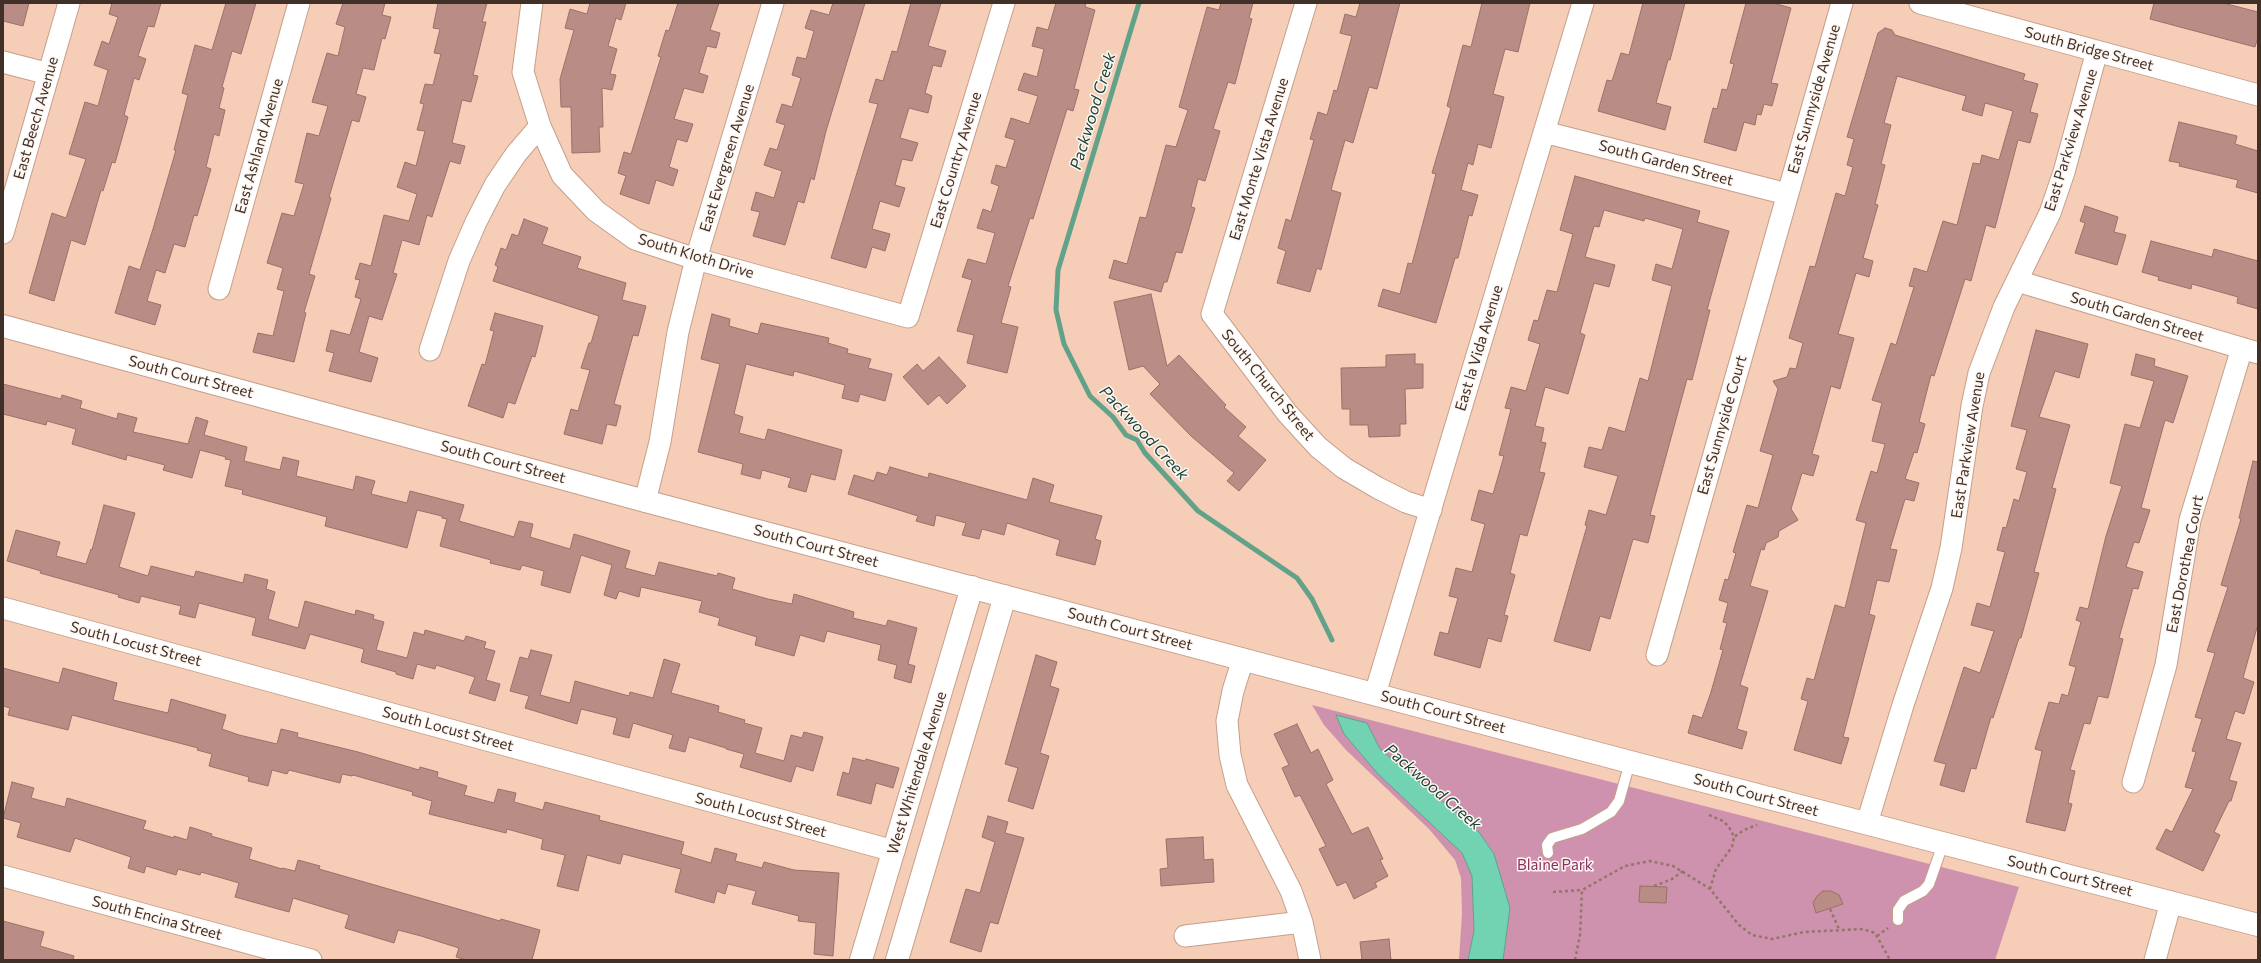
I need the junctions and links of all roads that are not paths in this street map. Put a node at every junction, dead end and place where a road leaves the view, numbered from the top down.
1 (69, 3) edge
2 (299, 3) edge
3 (532, 3) edge
4 (773, 3) edge
5 (1004, 3) edge
6 (1306, 3) edge
7 (1582, 3) edge
8 (1842, 3) edge
9 (1920, 3) edge
10 (2097, 51) junction
11 (3, 62) edge
12 (49, 74) junction
13 (2258, 95) edge
14 (540, 126) junction
15 (1544, 132) junction
16 (1787, 194) junction
17 (3, 233) edge
18 (696, 259) junction
19 (2017, 281) junction
20 (219, 289) dead end
21 (1212, 314) joint
22 (908, 317) joint
23 (3, 326) edge
24 (430, 350) dead end
25 (2250, 350) edge
26 (645, 501) junction
27 (1430, 510) junction
28 (972, 587) junction
29 (1005, 596) junction
30 (3, 608) edge
31 (1657, 655) dead end
32 (1243, 659) junction
33 (1375, 694) junction
34 (1630, 762) junction
35 (2133, 782) dead end
36 (1867, 824) junction
37 (1943, 844) junction
38 (894, 851) junction
39 (1548, 853) dead end
40 (3, 876) edge
41 (2170, 902) junction
42 (1898, 920) dead end
43 (1302, 922) junction
44 (2258, 925) edge
45 (1185, 936) dead end
46 (311, 960) edge
47 (861, 960) edge
48 (897, 960) edge
49 (1310, 960) edge
50 (2155, 960) edge

1 - 12 street, East Beech Avenue
2 - 20 street, East Ashland Avenue
3 - 14 street, South Kloth Drive
4 - 18 street, East Evergreen Avenue
5 - 22 street, East Country Avenue
6 - 21 street, East Monte Vista Avenue
7 - 15 street, East la Vida Avenue
8 - 16 street, East Sunnyside Avenue
9 - 10 street, South Bridge Street
10 - 13 street, South Bridge Street
10 - 19 street, East Parkview Avenue
11 - 12 street
12 - 17 street, East Beech Avenue
14 - 18 street, South Kloth Drive
14 - 24 street
15 - 16 street, South Garden Street
15 - 27 street, East la Vida Avenue
16 - 31 street, East Sunnyside Court
18 - 22 street, South Kloth Drive
18 - 26 street, East Evergreen Avenue
19 - 25 street, South Garden Street
19 - 36 street, East Parkview Avenue
21 - 27 street, South Church Street
23 - 26 street, South Court Street
25 - 35 street, East Dorothea Court
26 - 28 street, South Court Street
27 - 33 street, East la Vida Avenue
28 - 29 street, South Court Street
28 - 38 street, West Whitendale Avenue
29 - 32 street, South Court Street
29 - 48 street
30 - 38 street, South Locust Street
32 - 33 street, South Court Street
32 - 43 street
33 - 34 street, South Court Street
34 - 36 street, South Court Street
34 - 39 lane
36 - 37 street, South Court Street
37 - 41 street, South Court Street
37 - 42 lane
38 - 47 street, West Whitendale Avenue
40 - 46 street, South Encina Street
41 - 44 street, South Court Street
41 - 50 street
43 - 45 street
43 - 49 street

